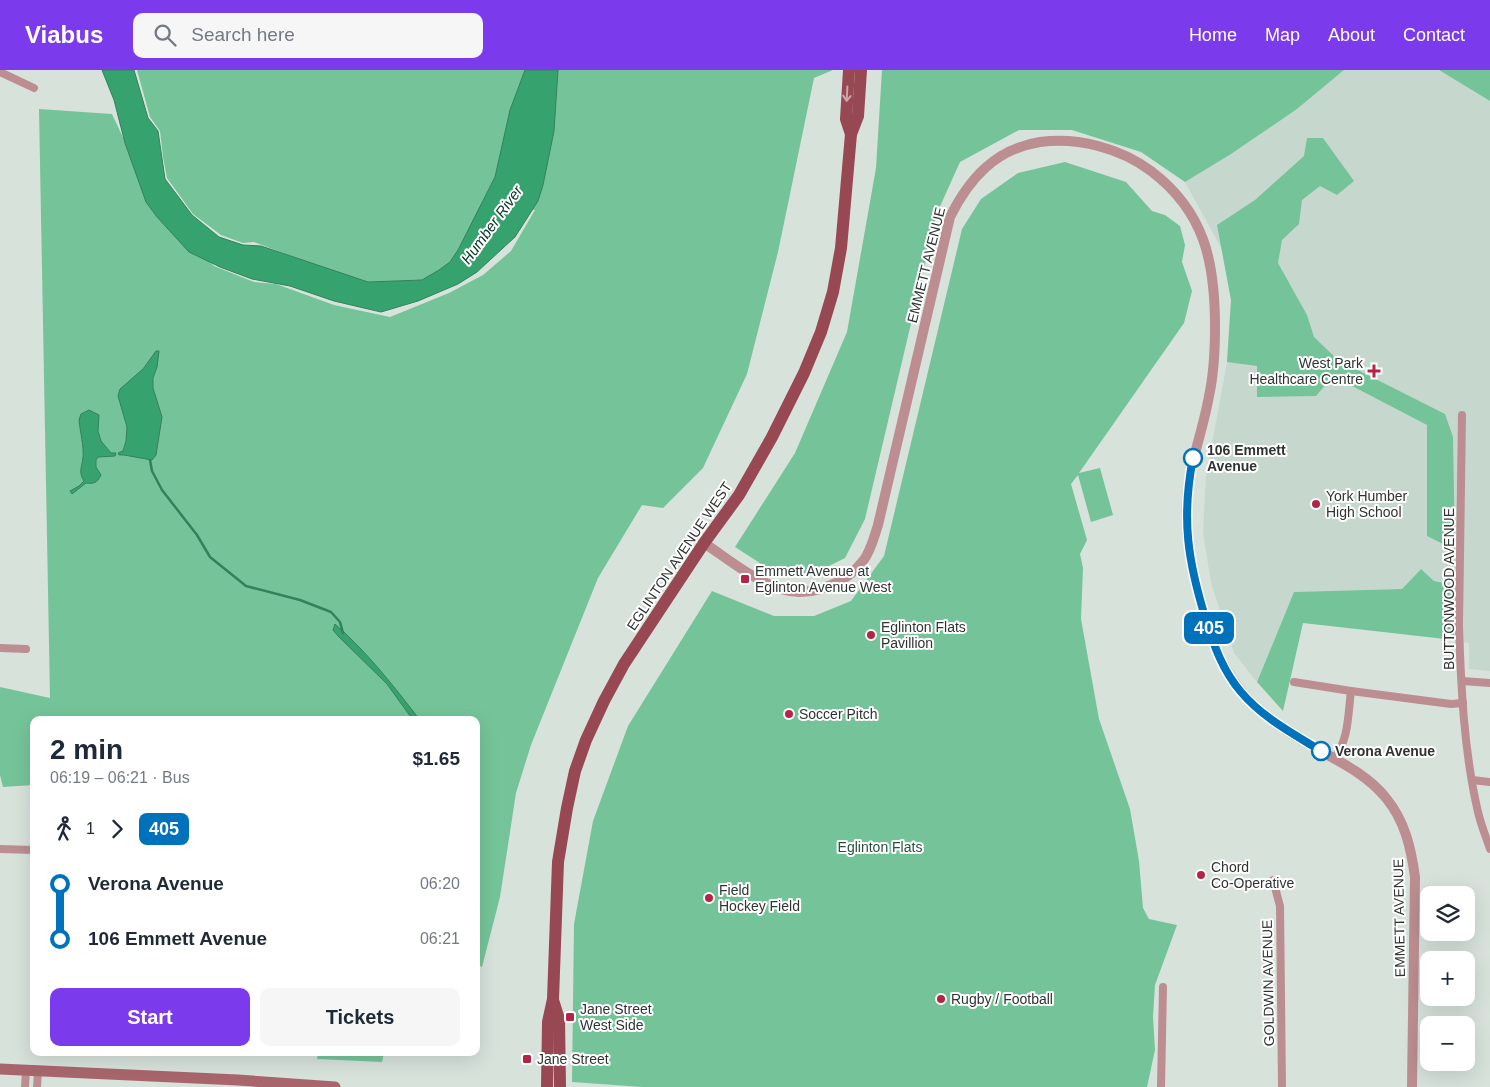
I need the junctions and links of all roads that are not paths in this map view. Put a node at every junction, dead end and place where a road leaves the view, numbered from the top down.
1 (849, 70) edge
2 (861, 70) edge
3 (0, 72) edge
4 (34, 88) dead end
5 (852, 118) junction
6 (1462, 415) dead end
7 (704, 543) junction
8 (0, 648) edge
9 (26, 649) dead end
10 (1462, 681) junction
11 (1294, 682) dead end
12 (1490, 683) edge
13 (1351, 691) junction
14 (1463, 703) junction
15 (1334, 758) junction
16 (1472, 780) junction
17 (1490, 782) edge
18 (0, 849) edge
19 (1490, 849) edge
20 (30, 850) edge
21 (1273, 880) dead end
22 (1163, 987) dead end
23 (553, 999) junction
24 (0, 1069) edge
25 (32, 1070) junction
26 (25, 1087) edge
27 (38, 1087) edge
28 (335, 1087) edge
29 (546, 1087) edge
30 (560, 1087) edge
31 (1161, 1087) edge
32 (1282, 1087) edge
33 (1412, 1087) edge

1 -> 5 main road, EGLINTON AVENUE WEST
2 - 5 main road, EGLINTON AVENUE WEST
3 - 4 street
5 - 7 main road, EGLINTON AVENUE WEST
6 - 10 street, BUTTONWOOD AVENUE
7 - 15 street, EMMETT AVENUE
7 - 23 main road, EGLINTON AVENUE WEST
8 - 9 street
10 - 12 street
10 - 14 street, BUTTONWOOD AVENUE
11 - 13 street
13 - 14 street
13 - 15 street
14 - 16 street, BUTTONWOOD AVENUE
15 - 33 street, EMMETT AVENUE
16 - 17 street
16 - 19 street, BUTTONWOOD AVENUE
18 - 20 street
21 - 32 street, GOLDWIN AVENUE
22 - 31 street
23 - 29 main road, EGLINTON AVENUE WEST
23 - 30 main road, EGLINTON AVENUE WEST
24 - 25 main road
25 - 26 street
25 - 27 street
25 - 28 main road

